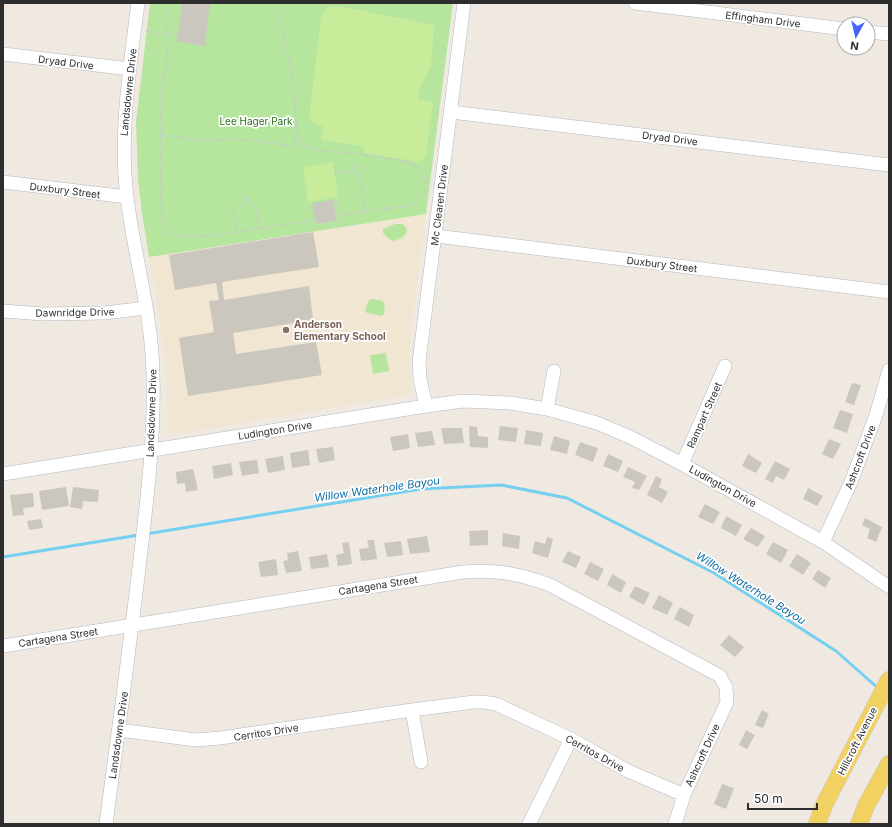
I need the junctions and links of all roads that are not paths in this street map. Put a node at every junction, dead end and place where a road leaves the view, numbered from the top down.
1 (138, 3) edge
2 (464, 3) edge
3 (635, 3) edge
4 (836, 28) edge
5 (876, 33) edge
6 (889, 34) edge
7 (3, 54) edge
8 (130, 69) junction
9 (451, 112) junction
10 (889, 165) edge
11 (3, 182) edge
12 (127, 197) junction
13 (436, 236) junction
14 (889, 292) edge
15 (146, 308) junction
16 (3, 311) edge
17 (725, 366) dead end
18 (889, 370) edge
19 (554, 371) dead end
20 (426, 406) junction
21 (547, 408) junction
22 (151, 451) junction
23 (682, 464) junction
24 (3, 474) edge
25 (823, 542) junction
26 (889, 587) edge
27 (132, 625) junction
28 (3, 646) edge
29 (889, 680) edge
30 (726, 686) joint
31 (412, 710) junction
32 (119, 730) junction
33 (571, 739) junction
34 (421, 762) dead end
35 (889, 764) edge
36 (684, 795) junction
37 (106, 824) edge
38 (529, 824) edge
39 (675, 824) edge
40 (817, 824) edge
41 (859, 824) edge

1 - 8 street, Landsdowne Drive
2 - 9 street, Mc Clearen Drive
3 - 4 street, Effingham Drive
5 - 6 street
7 - 8 street, Dryad Drive
8 - 12 street, Landsdowne Drive
9 - 10 street, Dryad Drive
9 - 13 street, Mc Clearen Drive
11 - 12 street, Duxbury Street
12 - 15 street, Landsdowne Drive
13 - 14 street, Duxbury Street
13 - 20 street, Mc Clearen Drive
15 - 16 street, Dawnridge Drive
15 - 22 street, Landsdowne Drive
17 - 23 street, Rampart Street
18 - 25 street, Ashcroft Drive
19 - 21 street
20 - 21 street, Ludington Drive
20 - 22 street, Ludington Drive
21 - 23 street, Ludington Drive
22 - 24 street, Ludington Drive
22 - 27 street, Landsdowne Drive
23 - 25 street, Ludington Drive
25 - 26 street, Ludington Drive
27 - 28 street, Cartagena Street
27 - 30 street, Cartagena Street
27 - 32 street, Landsdowne Drive
29 - 40 main road, Hillcroft Avenue
30 - 36 street, Ashcroft Drive
31 - 32 street, Cerritos Drive
31 - 33 street, Cerritos Drive
31 - 34 street
32 - 37 street, Landsdowne Drive
33 - 36 street, Cerritos Drive
33 - 38 street
35 - 41 main road
36 - 39 street, Ashcroft Drive

